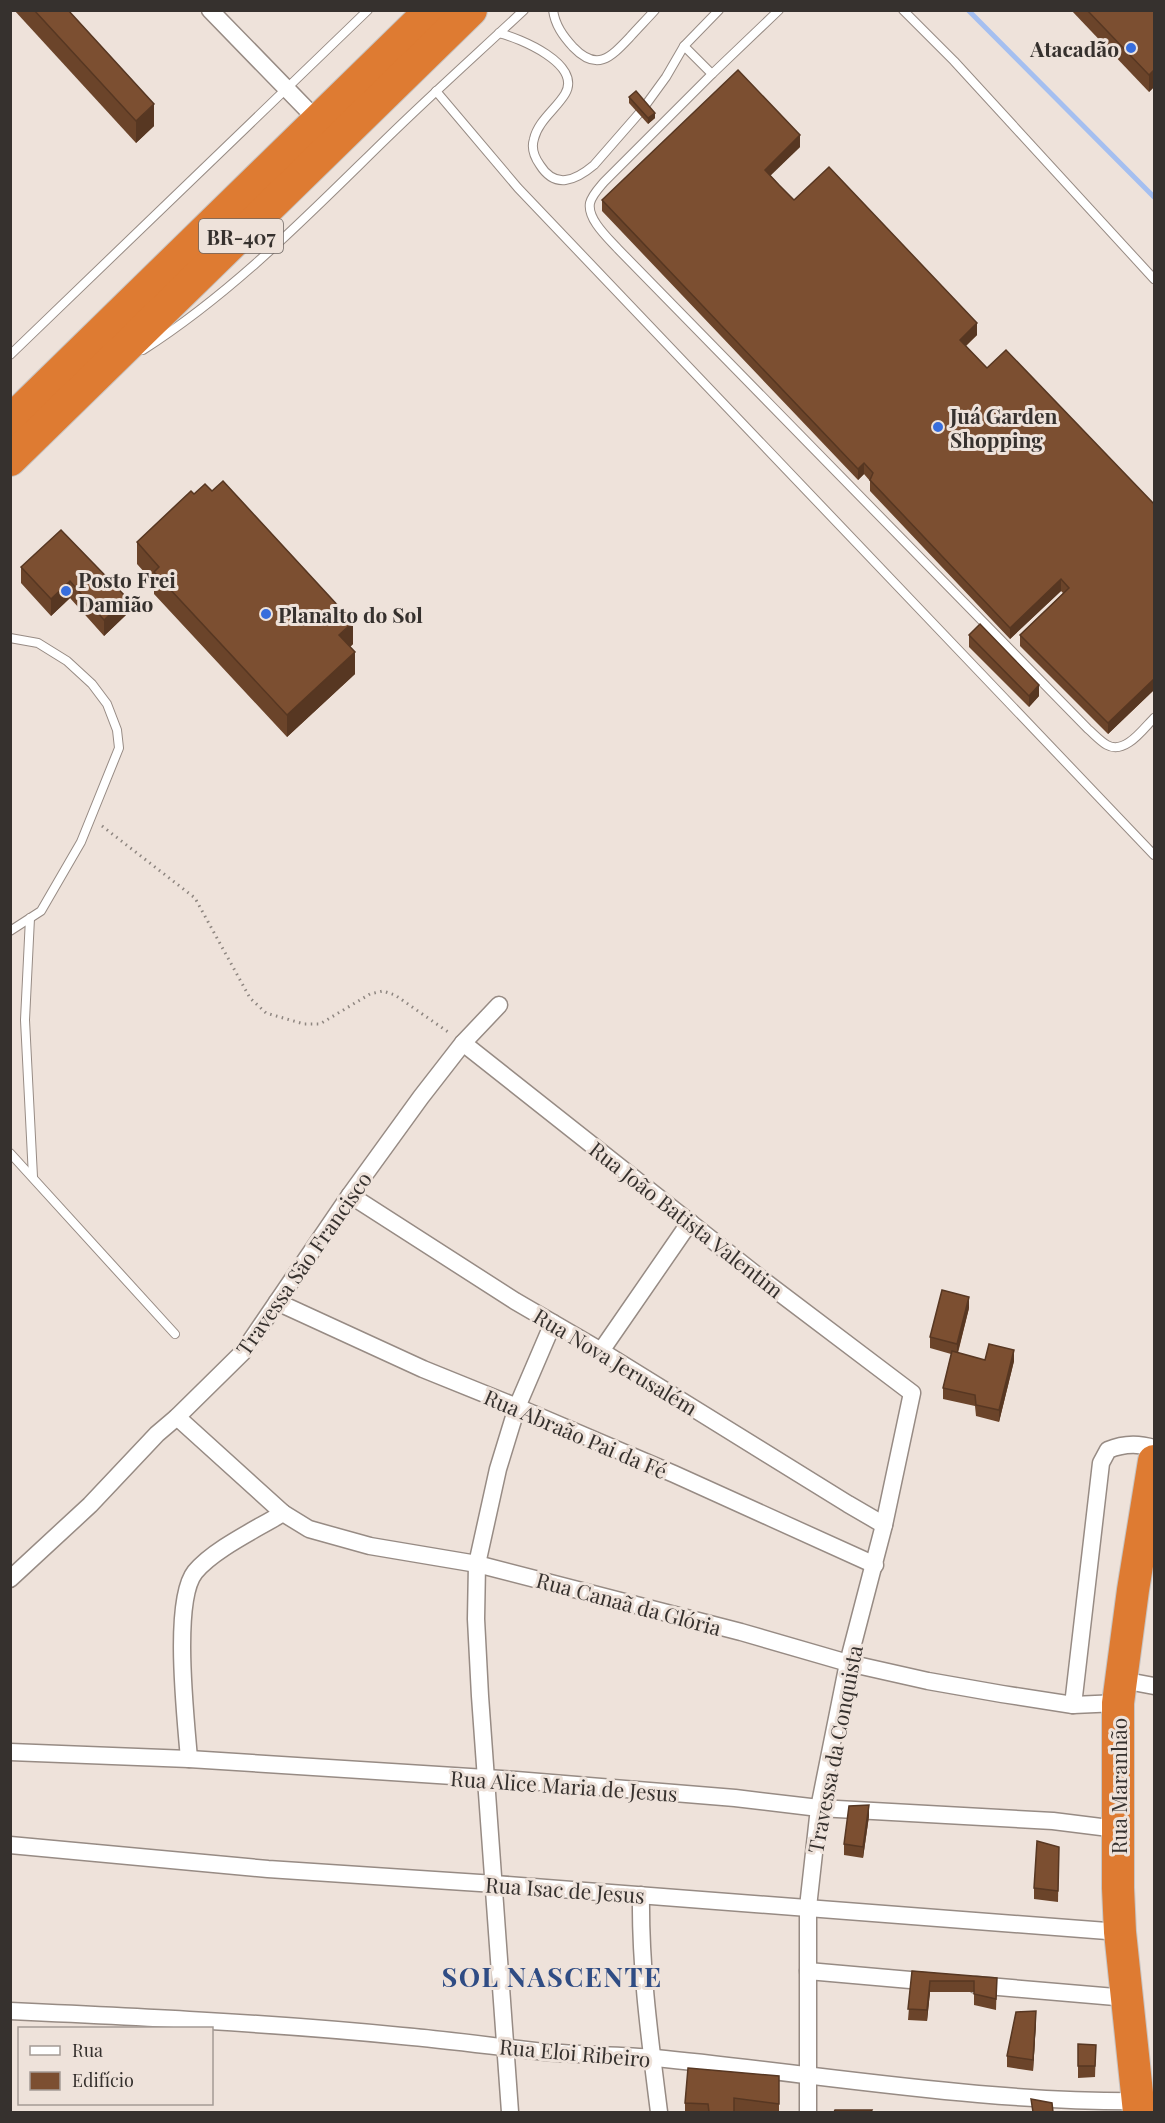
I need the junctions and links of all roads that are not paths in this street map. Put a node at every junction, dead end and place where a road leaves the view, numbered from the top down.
1 (210, 10) edge
2 (368, 10) edge
3 (431, 10) edge
4 (471, 10) edge
5 (524, 10) edge
6 (553, 10) edge
7 (656, 10) edge
8 (719, 10) edge
9 (779, 10) edge
10 (903, 10) edge
11 (499, 33) junction
12 (684, 46) junction
13 (712, 74) junction
14 (286, 88) junction
15 (436, 91) junction
16 (318, 121) junction
17 (1155, 279) edge
18 (10, 356) edge
19 (130, 358) dead end
20 (121, 364) dead end
21 (92, 382) junction
22 (10, 421) edge
23 (10, 460) edge
24 (10, 638) edge
25 (1155, 718) edge
26 (1155, 855) edge
27 (30, 918) junction
28 (10, 931) edge
29 (499, 1005) dead end
30 (463, 1043) junction
31 (10, 1153) edge
32 (33, 1177) junction
33 (350, 1195) junction
34 (690, 1222) junction
35 (277, 1302) junction
36 (553, 1323) junction
37 (175, 1334) dead end
38 (601, 1351) junction
39 (912, 1393) joint
40 (517, 1407) junction
41 (177, 1417) junction
42 (1155, 1448) edge
43 (1155, 1461) edge
44 (283, 1513) junction
45 (884, 1525) junction
46 (477, 1564) junction
47 (875, 1565) junction
48 (10, 1579) edge
49 (848, 1663) junction
50 (1155, 1686) edge
51 (1120, 1691) junction
52 (1073, 1704) junction
53 (10, 1752) edge
54 (189, 1759) junction
55 (486, 1780) junction
56 (819, 1808) junction
57 (1117, 1829) junction
58 (10, 1845) edge
59 (495, 1884) junction
60 (641, 1895) junction
61 (808, 1907) junction
62 (1120, 1932) junction
63 (808, 1971) junction
64 (1127, 1998) junction
65 (10, 2011) edge
66 (504, 2047) junction
67 (652, 2058) junction
68 (809, 2076) junction
69 (1144, 2105) edge
70 (1102, 2107) edge
71 (510, 2112) edge
72 (659, 2112) edge
73 (808, 2112) edge

1 - 14 street
2 - 14 lane
3 - 16 highway, BR-407
4 - 21 highway, BR-407
5 - 11 lane
6 - 7 lane
8 - 12 lane
9 - 13 lane
10 - 17 lane
11 - 12 lane
11 - 15 lane
12 - 13 lane
13 - 25 lane
14 - 16 street
14 - 18 lane
15 - 19 lane
15 - 26 lane
16 - 22 highway, BR-407
20 - 21 lane
21 - 23 highway, BR-407
24 - 27 lane
27 - 28 lane
27 - 32 lane
29 - 30 street, Travessa São Francisco
30 - 33 street, Travessa São Francisco
30 - 34 street, Rua João Batista Valentim
31 - 32 lane
32 - 37 lane
33 - 35 street, Travessa São Francisco
33 - 36 street, Rua Nova Jerusalém
34 - 38 street
34 - 39 street, Rua João Batista Valentim
35 - 40 street, Rua Abraão Pai da Fé
35 - 41 street, Travessa São Francisco
36 - 38 street, Rua Nova Jerusalém
36 - 40 street
38 - 45 street, Rua Nova Jerusalém
39 - 45 street, Travessa da Conquista
40 - 46 street
40 - 47 street, Rua Abraão Pai da Fé
41 - 44 street, Rua Canaã da Glória
41 - 48 street, Travessa São Francisco
42 - 52 street
43 - 51 highway, Rua Maranhão
44 - 46 street, Rua Canaã da Glória
44 - 54 street
45 - 47 street, Travessa da Conquista
46 - 49 street, Rua Canaã da Glória
46 - 55 street
47 - 49 street, Travessa da Conquista
49 - 52 street, Rua Canaã da Glória
49 - 56 street, Travessa da Conquista
50 - 51 street, Rua Canaã da Glória
51 - 52 street, Rua Canaã da Glória
51 - 57 highway, Rua Maranhão
53 - 54 street, Rua Alice Maria de Jesus
54 - 55 street, Rua Alice Maria de Jesus
55 - 56 street, Rua Alice Maria de Jesus
55 - 59 street
56 - 57 street, Rua Alice Maria de Jesus
56 - 61 street, Travessa da Conquista
57 - 62 highway, Rua Maranhão
58 - 59 street, Rua Isac de Jesus
59 - 60 street, Rua Isac de Jesus
59 - 66 street
60 - 61 street, Rua Isac de Jesus
60 - 67 street
61 - 62 street, Rua Isac de Jesus
61 - 63 street, Travessa da Conquista
62 - 64 highway, Rua Maranhão
63 - 64 street
63 - 68 street, Travessa da Conquista
64 - 69 highway, Rua Maranhão
65 - 66 street, Rua Eloi Ribeiro
66 - 67 street, Rua Eloi Ribeiro
66 - 71 street
67 - 68 street, Rua Eloi Ribeiro
67 - 72 street
68 - 70 street, Rua Eloi Ribeiro
68 - 73 street, Travessa da Conquista
69 - 70 street, Rua Eloi Ribeiro

